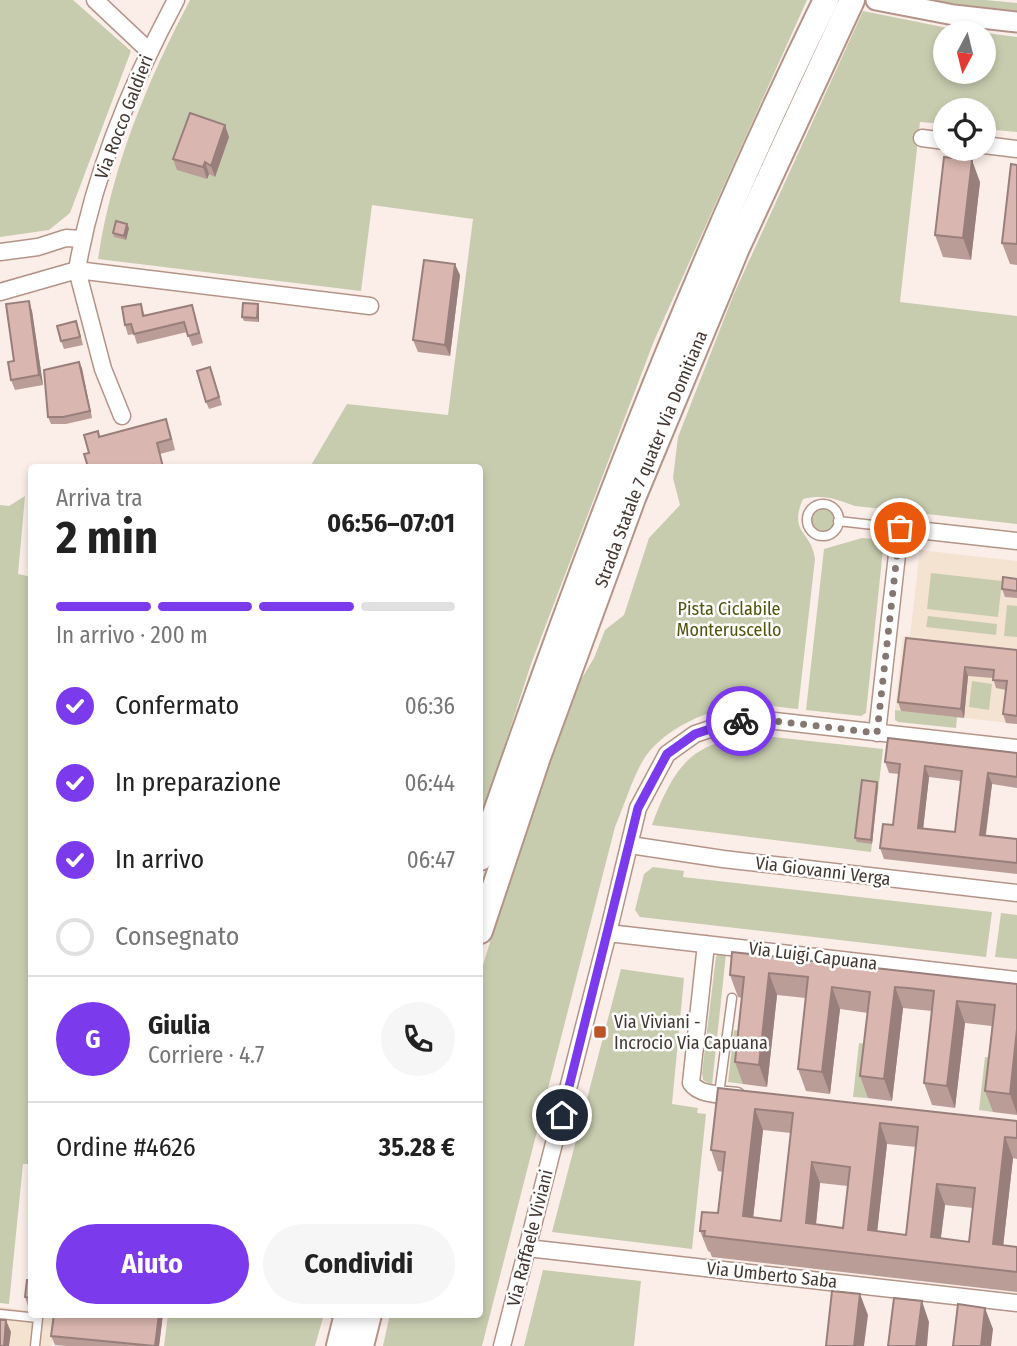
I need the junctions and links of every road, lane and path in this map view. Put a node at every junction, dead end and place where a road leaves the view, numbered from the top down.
1 (95, 0) edge
2 (176, 0) edge
3 (826, 0) edge
4 (852, 0) edge
5 (880, 1) edge
6 (1017, 22) edge
7 (149, 51) junction
8 (922, 138) dead end
9 (933, 139) edge
10 (996, 146) edge
11 (1017, 149) edge
12 (82, 239) junction
13 (0, 251) edge
14 (77, 270) junction
15 (0, 292) edge
16 (370, 306) dead end
17 (122, 416) dead end
18 (838, 521) dead end
19 (900, 528) junction
20 (1017, 541) edge
21 (877, 733) junction
22 (1017, 748) edge
23 (630, 845) junction
24 (483, 849) edge
25 (1017, 893) edge
26 (483, 922) edge
27 (608, 933) junction
28 (706, 944) junction
29 (1017, 980) edge
30 (732, 998) edge
31 (719, 1094) junction
32 (758, 1098) edge
33 (527, 1248) junction
34 (1017, 1303) edge
35 (0, 1314) edge
36 (28, 1317) edge
37 (38, 1318) edge
38 (346, 1318) edge
39 (368, 1318) edge
40 (35, 1346) edge
41 (339, 1346) edge
42 (361, 1346) edge
43 (502, 1346) edge

1 - 7 street
2 - 7 street, Via Rocco Galdieri
3 - 24 highway, Strada Statale 7 quater Via Domitiana
4 - 26 highway, Strada Statale 7 quater Via Domitiana
5 - 6 street
7 - 12 street, Via Rocco Galdieri
8 - 9 street
10 - 11 street
12 - 13 street
12 - 14 street, Via Rocco Galdieri
14 - 15 street
14 - 16 street
14 - 17 street
18 - 19 lane
19 - 20 street
19 - 21 street
21 - 22 street, Via Raffaele Viviani
21 - 23 street, Via Raffaele Viviani
23 - 25 street, Via Giovanni Verga
23 - 27 street, Via Raffaele Viviani
27 - 28 street, Via Luigi Capuana
27 - 33 street, Via Raffaele Viviani
28 - 29 street, Via Luigi Capuana
28 - 31 street
30 - 31 lane
31 - 32 street
33 - 34 street, Via Umberto Saba
33 - 43 street, Via Raffaele Viviani
35 - 36 lane
37 - 40 lane
38 - 41 highway
39 - 42 highway

